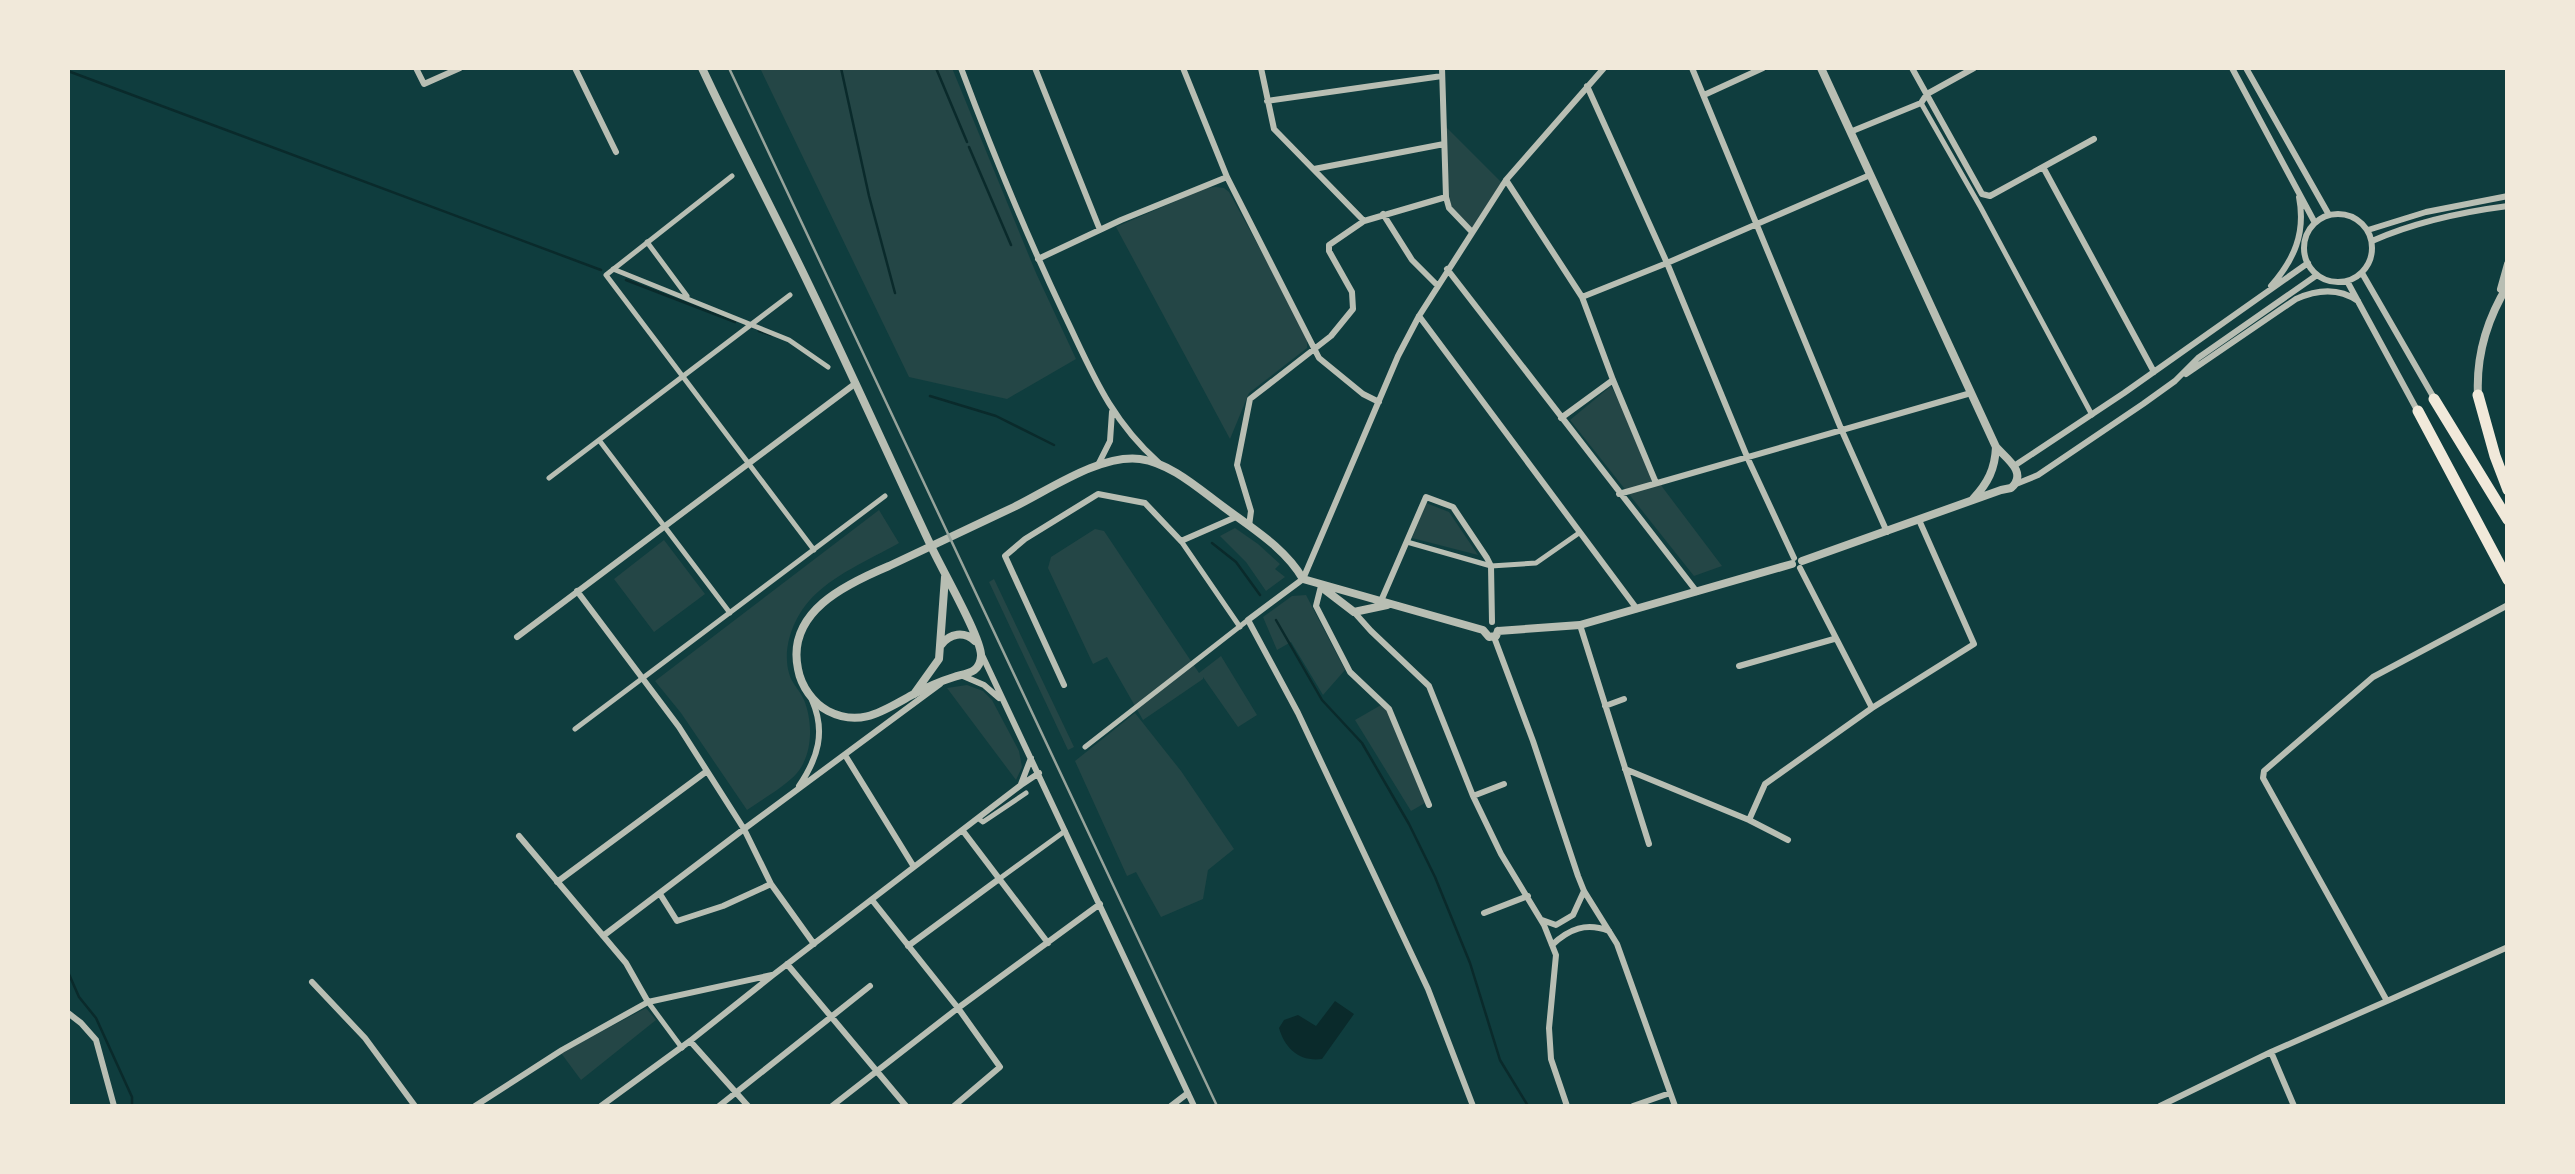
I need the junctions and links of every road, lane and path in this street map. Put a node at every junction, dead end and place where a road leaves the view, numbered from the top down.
1 (416, 68) edge
2 (460, 68) edge
3 (575, 68) edge
4 (702, 68) edge
5 (962, 68) edge
6 (1035, 68) edge
7 (1183, 68) edge
8 (1261, 68) edge
9 (1692, 68) edge
10 (1764, 68) edge
11 (1820, 68) edge
12 (1912, 68) edge
13 (1974, 68) edge
14 (2232, 68) edge
15 (2246, 68) edge
16 (1600, 69) edge
17 (1442, 72) edge
18 (1587, 86) junction
19 (1927, 94) junction
20 (1704, 95) junction
21 (1267, 101) junction
22 (1921, 103) junction
23 (1850, 132) junction
24 (2094, 139) dead end
25 (1444, 144) junction
26 (616, 152) dead end
27 (2043, 167) junction
28 (1313, 169) junction
29 (1870, 175) junction
30 (732, 176) dead end
31 (1226, 177) junction
32 (1506, 180) junction
33 (2296, 186) junction
34 (2508, 196) edge
35 (1446, 198) junction
36 (2508, 206) edge
37 (1383, 214) junction
38 (2330, 215) junction
39 (1364, 221) junction
40 (2315, 223) junction
41 (1757, 224) junction
42 (1100, 230) junction
43 (2368, 230) junction
44 (1471, 231) junction
45 (2372, 241) junction
46 (647, 242) junction
47 (1038, 259) junction
48 (1667, 263) junction
49 (2308, 263) junction
50 (2508, 264) edge
51 (613, 269) junction
52 (1448, 269) junction
53 (2362, 274) junction
54 (2317, 275) junction
55 (2347, 281) junction
56 (1438, 285) junction
57 (2507, 286) edge
58 (790, 295) dead end
59 (2262, 295) junction
60 (1582, 296) junction
61 (688, 298) junction
62 (2358, 301) junction
63 (2496, 308) junction
64 (1418, 316) junction
65 (750, 325) junction
66 (1316, 348) junction
67 (828, 366) dead end
68 (2154, 372) junction
69 (682, 377) junction
70 (1613, 380) junction
71 (2175, 381) junction
72 (856, 384) junction
73 (1971, 393) junction
74 (2478, 394) joint
75 (2434, 400) joint
76 (1379, 402) junction
77 (1112, 410) junction
78 (2418, 411) joint
79 (2092, 415) junction
80 (1561, 418) junction
81 (1842, 431) junction
82 (599, 440) junction
83 (1996, 446) junction
84 (1748, 459) junction
85 (747, 464) junction
86 (1161, 464) junction
87 (1098, 465) junction
88 (2013, 465) junction
89 (1994, 466) junction
90 (549, 478) dead end
91 (1990, 478) junction
92 (1656, 483) junction
93 (2016, 484) junction
94 (2002, 490) junction
95 (2508, 490) edge
96 (1620, 494) junction
97 (885, 496) dead end
98 (1970, 502) junction
99 (1236, 516) junction
100 (1919, 520) junction
101 (2508, 520) edge
102 (666, 525) junction
103 (1249, 526) junction
104 (1579, 532) junction
105 (1888, 532) junction
106 (1181, 541) junction
107 (1407, 542) junction
108 (814, 550) junction
109 (1797, 563) junction
110 (1490, 566) junction
111 (945, 576) junction
112 (1303, 580) junction
113 (2508, 580) edge
114 (1321, 586) junction
115 (577, 591) junction
116 (1697, 592) junction
117 (1355, 596) junction
118 (1385, 603) junction
119 (2508, 605) edge
120 (1637, 609) junction
121 (1352, 610) junction
122 (730, 613) junction
123 (1248, 620) junction
124 (1492, 622) junction
125 (1580, 626) junction
126 (1240, 627) junction
127 (1483, 630) junction
128 (1496, 634) junction
129 (517, 637) dead end
130 (1834, 639) junction
131 (977, 643) junction
132 (941, 645) junction
133 (981, 653) junction
134 (939, 659) junction
135 (1740, 666) dead end
136 (960, 676) junction
137 (642, 678) junction
138 (941, 684) junction
139 (1064, 685) dead end
140 (809, 694) junction
141 (914, 694) junction
142 (1624, 700) dead end
143 (1605, 706) junction
144 (1007, 707) junction
145 (1872, 708) junction
146 (575, 729) dead end
147 (1085, 746) dead end
148 (845, 755) junction
149 (1031, 758) junction
150 (1625, 770) junction
151 (706, 771) junction
152 (1039, 774) junction
153 (1504, 784) dead end
154 (1023, 789) junction
155 (795, 792) junction
156 (1472, 796) junction
157 (1429, 804) dead end
158 (1749, 820) junction
159 (744, 829) junction
160 (1066, 830) junction
161 (962, 831) junction
162 (519, 836) dead end
163 (1788, 840) dead end
164 (1648, 844) dead end
165 (914, 867) junction
166 (999, 879) junction
167 (557, 882) junction
168 (771, 884) junction
169 (1584, 890) junction
170 (659, 894) junction
171 (1528, 896) junction
172 (872, 900) junction
173 (1100, 904) junction
174 (1484, 913) dead end
175 (1541, 919) junction
176 (1610, 931) junction
177 (603, 936) junction
178 (814, 944) junction
179 (1048, 944) junction
180 (1552, 945) junction
181 (908, 946) junction
182 (2508, 947) edge
183 (787, 964) junction
184 (773, 975) junction
185 (312, 982) dead end
186 (870, 986) dead end
187 (2387, 1001) junction
188 (648, 1002) junction
189 (958, 1008) junction
190 (68, 1013) edge
191 (830, 1019) junction
192 (690, 1041) junction
193 (682, 1048) junction
194 (2271, 1052) junction
195 (876, 1071) junction
196 (1670, 1092) junction
197 (737, 1093) junction
198 (1188, 1093) junction
199 (114, 1106) edge
200 (414, 1106) edge
201 (475, 1106) edge
202 (601, 1106) edge
203 (719, 1106) edge
204 (748, 1106) edge
205 (832, 1106) edge
206 (906, 1106) edge
207 (954, 1106) edge
208 (1171, 1106) edge
209 (1194, 1106) edge
210 (1472, 1106) edge
211 (1567, 1106) edge
212 (1633, 1106) edge
213 (1675, 1106) edge
214 (2160, 1106) edge
215 (2294, 1106) edge

1 - 2 street
3 - 26 street
4 - 72 street
5 - 47 street
6 - 42 street
7 - 31 street
8 - 21 street
9 - 20 street
10 - 20 street
11 - 23 street
12 - 19 street
13 - 19 street
14 - 33 street
15 - 38 street
16 - 18 street
17 - 21 street
17 - 25 street
18 - 32 street
18 - 48 street
19 - 22 street
19 - 27 street
20 - 41 street
21 - 28 street
22 - 23 street
22 - 79 street
23 - 29 street
24 - 27 street
25 - 28 street
25 - 35 street
27 - 68 street
28 - 39 street
29 - 41 street
29 - 73 street
30 - 46 street
31 - 42 street
31 - 66 street
32 - 44 street
32 - 60 street
33 - 40 street
33 - 59 street
34 - 43 street
35 - 37 street
35 - 44 street
36 - 45 street
37 - 39 street
37 - 56 street
38 - 40 street
38 - 43 street
39 - 66 street
40 - 49 street
41 - 48 street
41 - 81 street
42 - 47 street
43 - 45 street
44 - 52 street
45 - 53 street
46 - 51 street
46 - 61 street
47 - 77 street
48 - 60 street
48 - 84 street
49 - 54 street
49 - 59 street
50 - 63 street
51 - 61 street
51 - 69 street
52 - 56 street
52 - 80 street
53 - 55 street
53 - 75 street
54 - 55 street
54 - 71 street
55 - 62 street
56 - 64 street
57 - 63 street
58 - 65 street
59 - 68 street
60 - 70 street
61 - 65 street
62 - 71 street
62 - 78 street
63 - 74 street
64 - 76 street
64 - 104 street
65 - 67 street
65 - 69 street
66 - 76 street
66 - 103 street
68 - 79 street
69 - 82 street
69 - 85 street
70 - 80 street
70 - 92 street
71 - 93 street
72 - 85 street
72 - 111 street
73 - 81 street
73 - 83 street
74 - 95 highway
75 - 101 highway
76 - 112 street
77 - 86 street
77 - 87 street
78 - 113 highway
79 - 88 street
80 - 96 street
81 - 84 street
81 - 105 street
82 - 90 street
82 - 102 street
83 - 88 street
83 - 89 street
84 - 92 street
84 - 109 street
85 - 102 street
85 - 108 street
86 - 87 street
86 - 99 street
87 - 140 street
88 - 89 street
88 - 93 street
89 - 91 street
91 - 94 street
91 - 98 street
92 - 96 street
93 - 94 street
94 - 98 street
96 - 116 street
97 - 108 street
98 - 100 street
99 - 103 street
99 - 106 street
100 - 105 street
100 - 145 street
102 - 115 street
102 - 122 street
103 - 112 street
104 - 110 street
104 - 120 street
105 - 109 street
106 - 126 street
106 - 139 street
107 - 110 street
107 - 110 street
107 - 118 street
108 - 122 street
109 - 116 street
109 - 130 street
110 - 124 street
111 - 131 street
111 - 132 street
112 - 114 street
112 - 123 street
114 - 117 street
114 - 121 street
114 - 157 street
115 - 129 street
115 - 137 street
116 - 120 street
117 - 118 street
117 - 121 street
118 - 121 street
118 - 127 street
119 - 187 street
120 - 125 street
121 - 156 street
122 - 137 street
123 - 126 street
123 - 210 street
124 - 127 street
124 - 128 street
125 - 128 street
125 - 143 street
126 - 147 street
127 - 128 street
128 - 169 street
130 - 135 street
130 - 145 street
131 - 132 street
131 - 133 street
132 - 134 street
133 - 136 street
133 - 144 street
134 - 136 street
134 - 141 street
136 - 138 street
136 - 144 street
137 - 146 street
137 - 151 street
138 - 141 street
138 - 148 street
140 - 141 street
140 - 155 street
142 - 143 street
143 - 150 street
144 - 149 street
145 - 158 street
148 - 155 street
148 - 165 street
149 - 152 street
149 - 154 street
150 - 158 street
150 - 164 street
151 - 159 street
151 - 167 street
152 - 154 street
152 - 160 street
153 - 156 street
154 - 161 street
155 - 159 street
156 - 171 street
158 - 163 street
159 - 168 street
159 - 170 street
160 - 166 street
160 - 173 street
161 - 165 street
161 - 166 street
162 - 167 street
165 - 172 street
166 - 179 street
166 - 181 street
167 - 177 street
168 - 170 street
168 - 178 street
169 - 175 street
169 - 176 street
170 - 177 street
171 - 174 street
171 - 175 street
172 - 178 street
172 - 181 street
173 - 179 street
173 - 198 street
175 - 180 street
176 - 180 street
176 - 196 street
177 - 188 street
178 - 183 street
179 - 189 street
180 - 211 street
181 - 189 street
182 - 187 street
183 - 184 street
183 - 191 street
184 - 188 street
184 - 192 street
185 - 200 street
186 - 191 street
187 - 194 street
188 - 193 street
188 - 201 street
189 - 195 street
189 - 207 street
190 - 199 street
191 - 195 street
191 - 197 street
192 - 193 street
192 - 197 street
193 - 202 street
194 - 214 street
194 - 215 street
195 - 205 street
195 - 206 street
196 - 212 street
196 - 213 street
197 - 203 street
197 - 204 street
198 - 208 street
198 - 209 street

